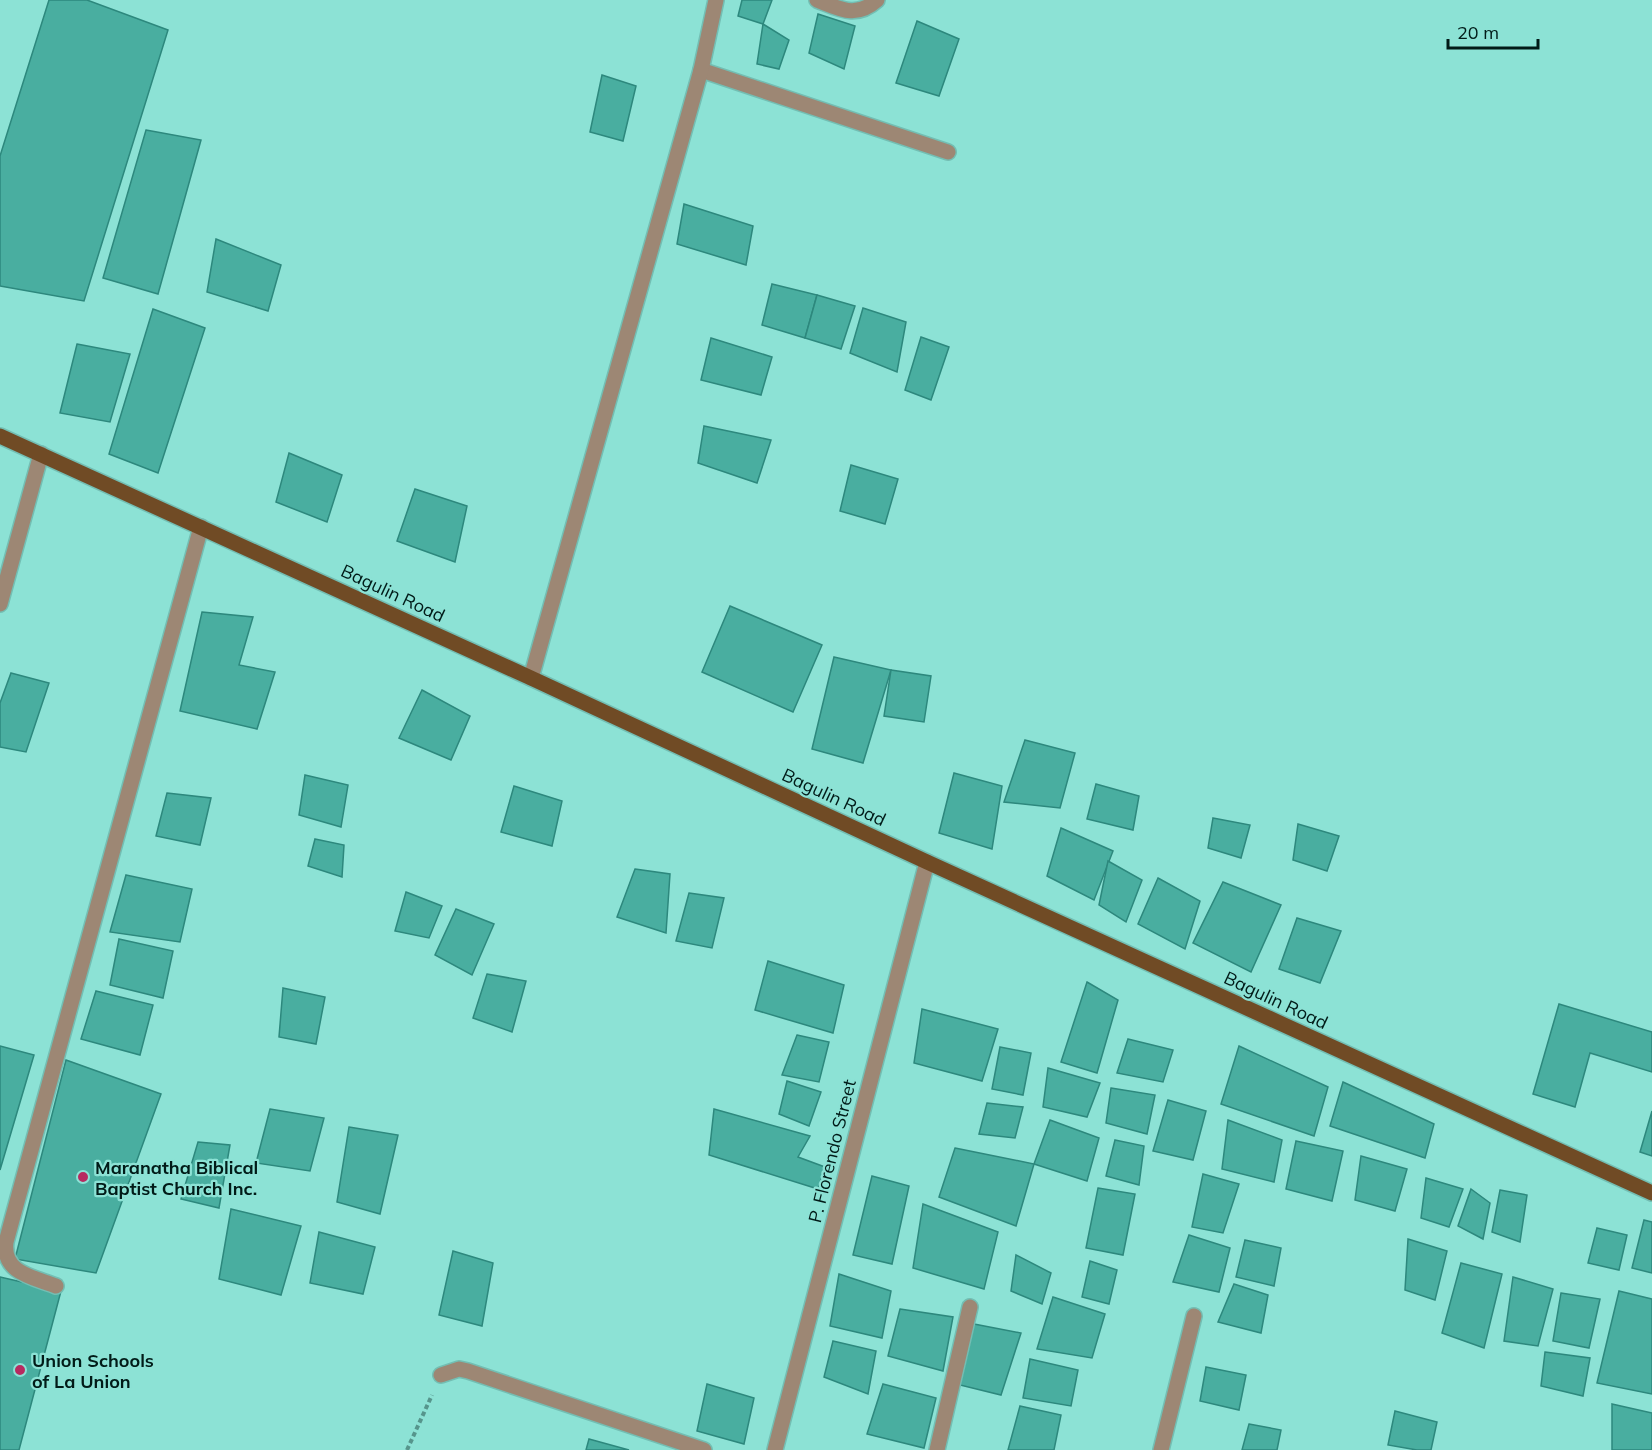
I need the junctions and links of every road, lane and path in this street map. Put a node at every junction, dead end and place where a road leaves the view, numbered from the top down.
1 (716, 0) edge
2 (818, 0) edge
3 (877, 0) edge
4 (701, 70) junction
5 (948, 152) dead end
6 (0, 436) edge
7 (41, 454) junction
8 (201, 527) junction
9 (0, 604) edge
10 (531, 678) junction
11 (927, 862) junction
12 (1652, 1193) edge
13 (56, 1286) dead end
14 (970, 1308) dead end
15 (1194, 1316) dead end
16 (441, 1375) joint
17 (407, 1450) edge
18 (704, 1450) edge
19 (775, 1450) edge
20 (937, 1450) edge
21 (1161, 1450) edge

1 - 4 street
2 - 3 street
4 - 5 street
4 - 10 street
6 - 7 main road, Bagulin Road
7 - 8 main road, Bagulin Road
7 - 9 street
8 - 10 main road, Bagulin Road
8 - 13 street
10 - 11 main road, Bagulin Road
11 - 12 main road, Bagulin Road
11 - 19 street, P. Florendo Street
14 - 20 street
15 - 21 street
16 - 17 path
16 - 18 street

